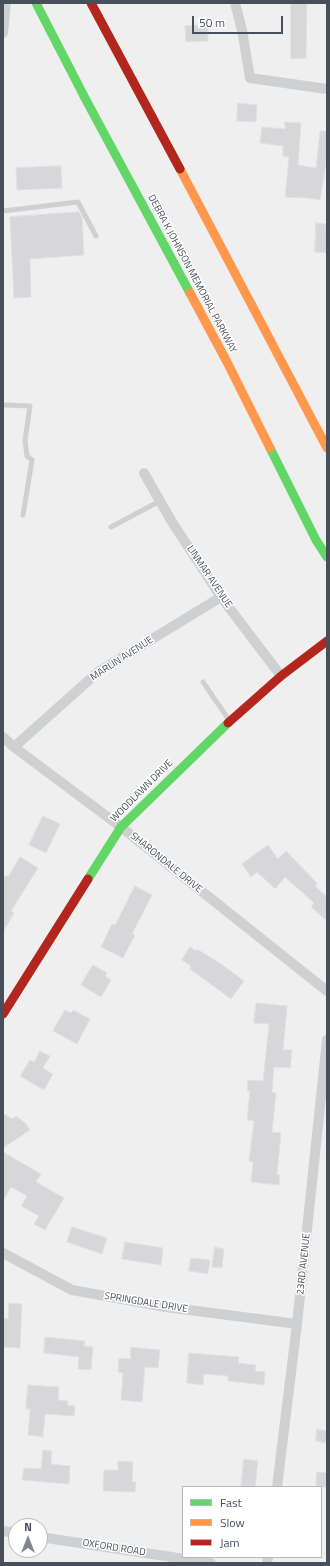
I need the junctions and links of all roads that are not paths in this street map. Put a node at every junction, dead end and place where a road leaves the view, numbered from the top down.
1 (6, 3) edge
2 (36, 3) edge
3 (91, 3) edge
4 (235, 3) edge
5 (3, 32) edge
6 (327, 89) edge
7 (3, 211) edge
8 (96, 236) dead end
9 (3, 405) edge
10 (327, 448) edge
11 (144, 473) dead end
12 (160, 500) junction
13 (23, 515) dead end
14 (111, 527) dead end
15 (327, 557) edge
16 (221, 597) junction
17 (327, 641) edge
18 (281, 676) junction
19 (203, 682) dead end
20 (230, 721) junction
21 (3, 737) edge
22 (14, 748) junction
23 (121, 827) junction
24 (327, 991) edge
25 (3, 1014) edge
26 (327, 1040) edge
27 (3, 1253) edge
28 (297, 1324) junction
29 (277, 1486) edge
30 (48, 1538) edge
31 (211, 1563) edge

1 - 5 street
2 - 15 main road, DEBRA K JOHNSON MEMORIAL PARKWAY
3 - 10 main road
4 - 6 street
7 - 8 lane
9 - 13 lane
11 - 12 street, LINMAR AVENUE
12 - 14 lane
12 - 16 street, LINMAR AVENUE
16 - 18 street, LINMAR AVENUE
16 - 22 street, MARLIN AVENUE
17 - 18 main road, WOODLAWN DRIVE
18 - 20 main road, WOODLAWN DRIVE
19 - 20 lane
20 - 23 main road, WOODLAWN DRIVE
21 - 22 street, SHARONDALE DRIVE
22 - 23 street, SHARONDALE DRIVE
23 - 24 street, SHARONDALE DRIVE
23 - 25 main road, WOODLAWN DRIVE
26 - 28 street, 23RD AVENUE
27 - 28 street, SPRINGDALE DRIVE
28 - 29 street, 23RD AVENUE
30 - 31 street, OXFORD ROAD

